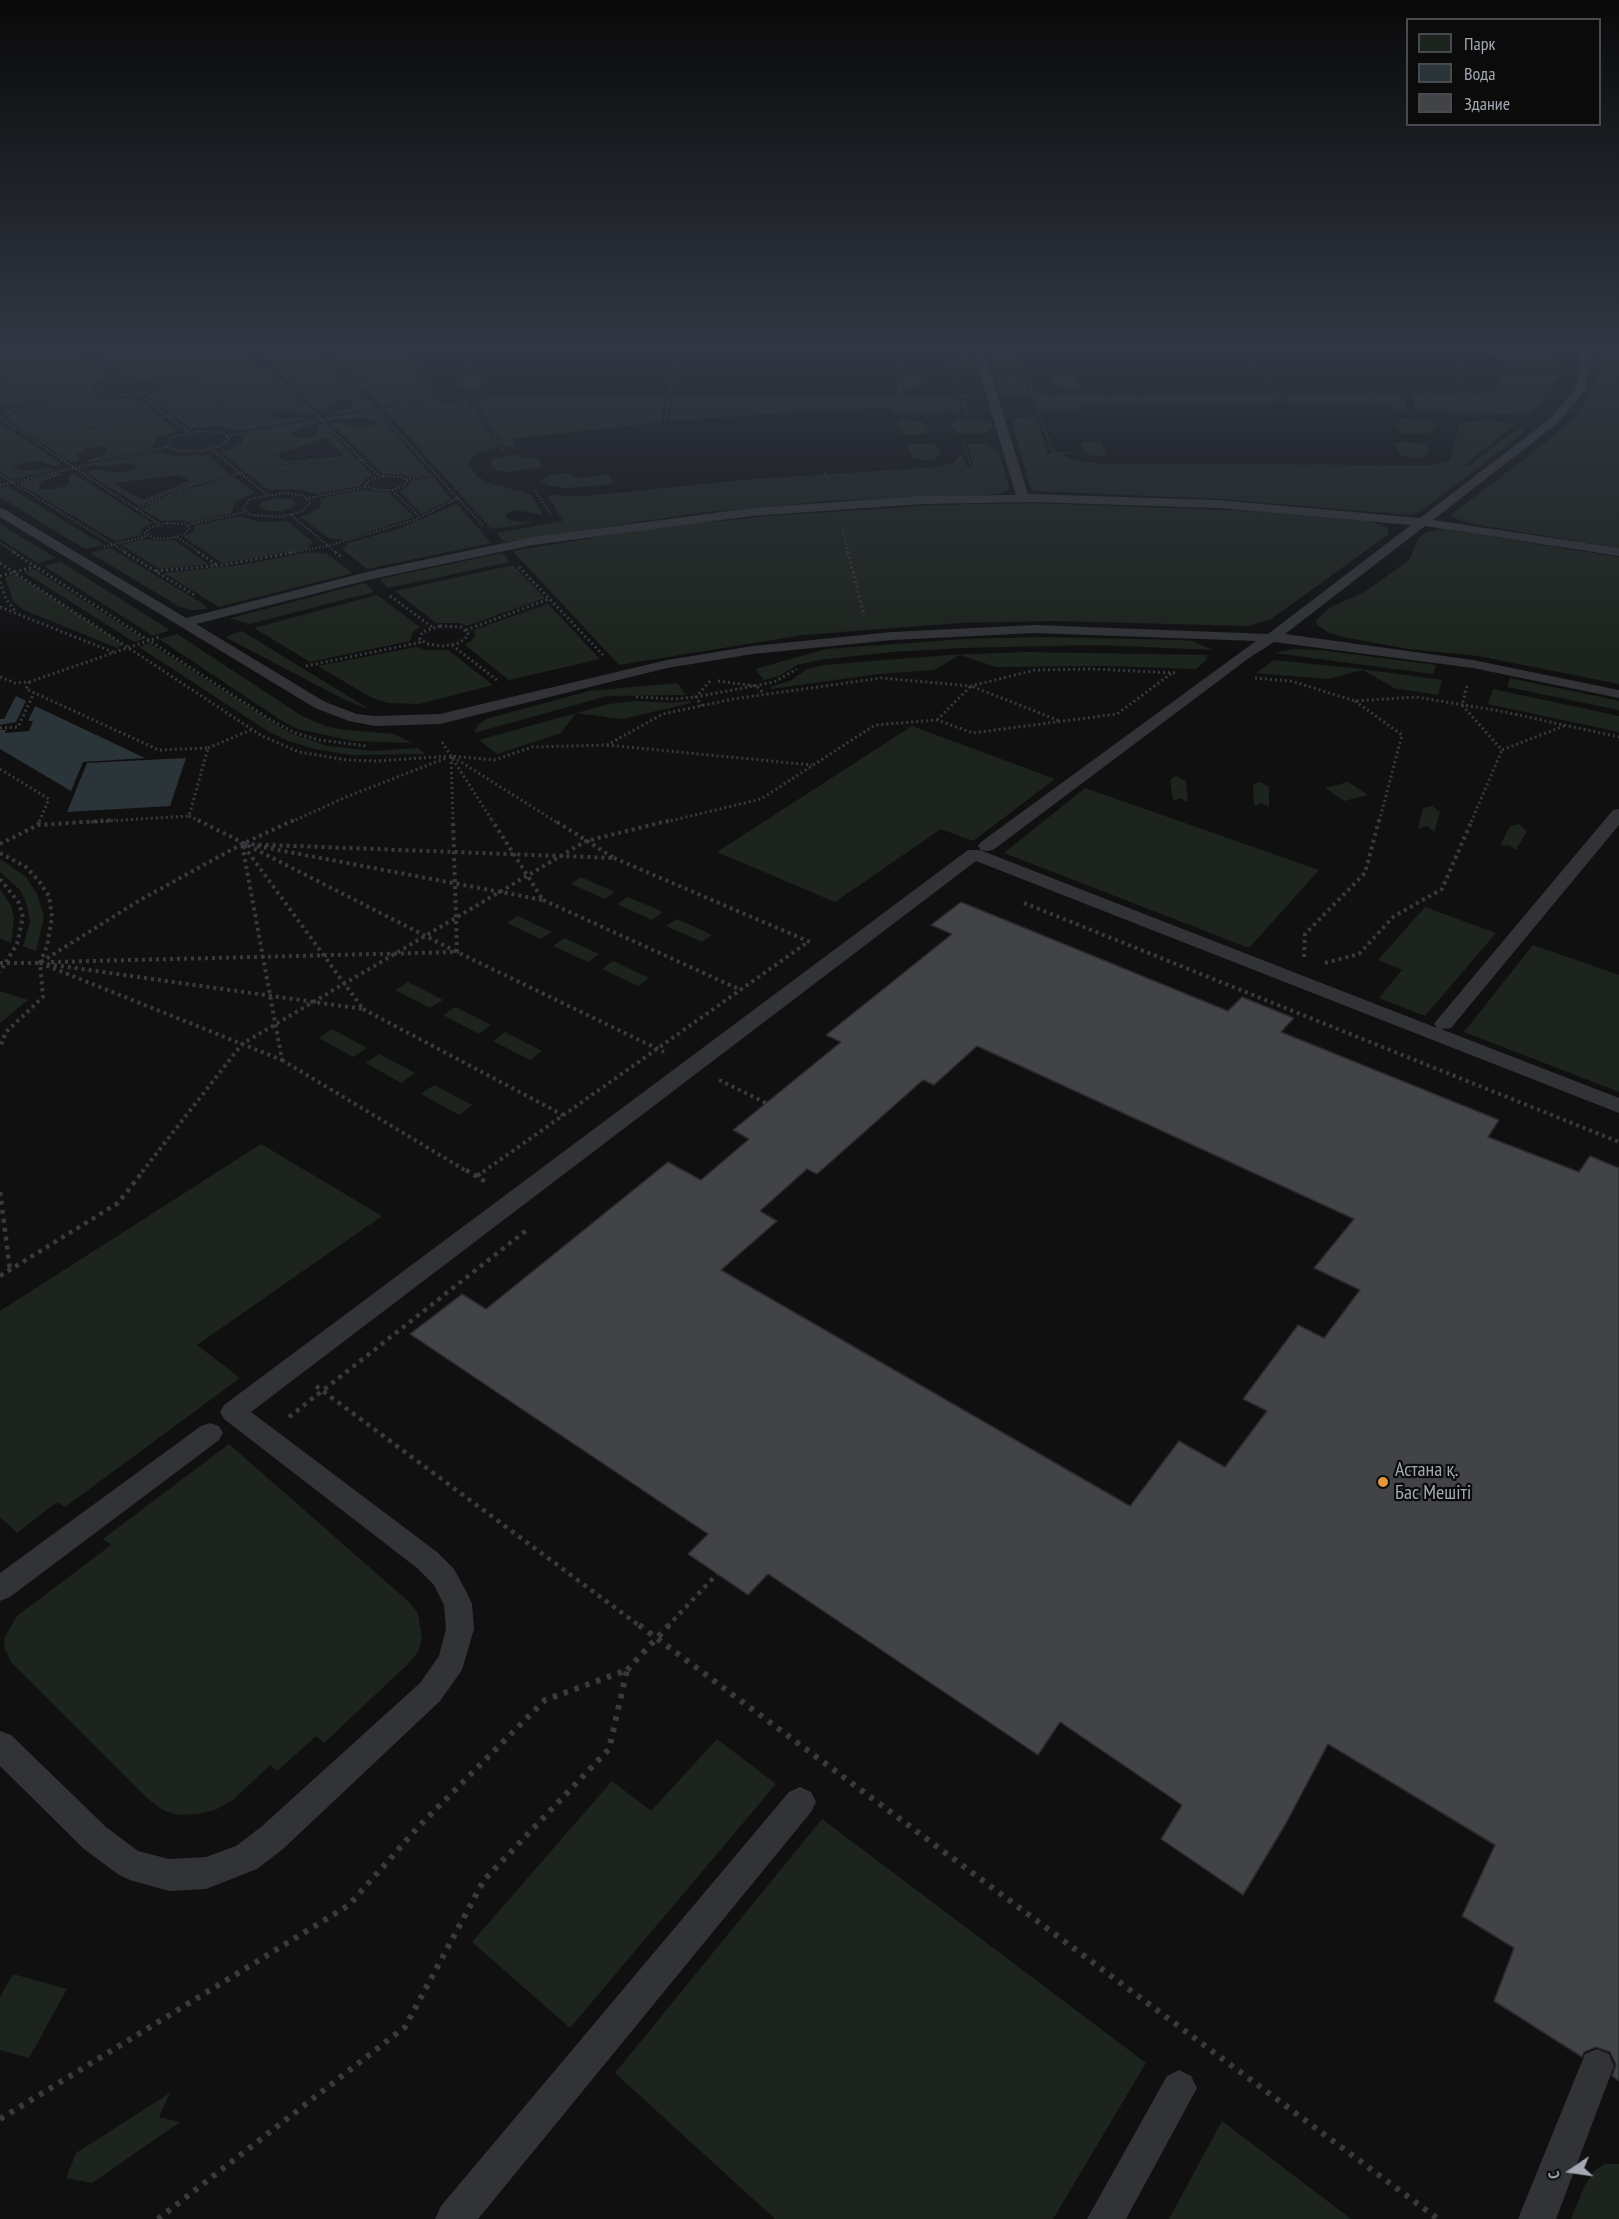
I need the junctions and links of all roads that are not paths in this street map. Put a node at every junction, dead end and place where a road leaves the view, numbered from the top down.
1 (1008, 450) edge
2 (1518, 450) edge
3 (1023, 498) junction
4 (0, 512) edge
5 (1423, 522) junction
6 (1619, 552) edge
7 (183, 623) junction
8 (1271, 638) junction
9 (1619, 694) edge
10 (1619, 814) edge
11 (987, 846) dead end
12 (1444, 1024) dead end
13 (1619, 1106) edge
14 (210, 1433) dead end
15 (0, 1589) edge
16 (0, 1745) edge
17 (800, 1802) dead end
18 (1596, 2066) dead end
19 (1179, 2088) dead end
20 (454, 2219) edge
21 (1106, 2219) edge
22 (1537, 2219) edge

1 - 3 lane
2 - 5 lane
3 - 5 lane
3 - 7 lane
4 - 7 lane
5 - 6 lane
5 - 8 lane
7 - 8 lane
8 - 9 lane
8 - 11 lane
10 - 12 lane
13 - 16 lane
14 - 15 lane
17 - 20 lane
18 - 22 lane
19 - 21 lane

